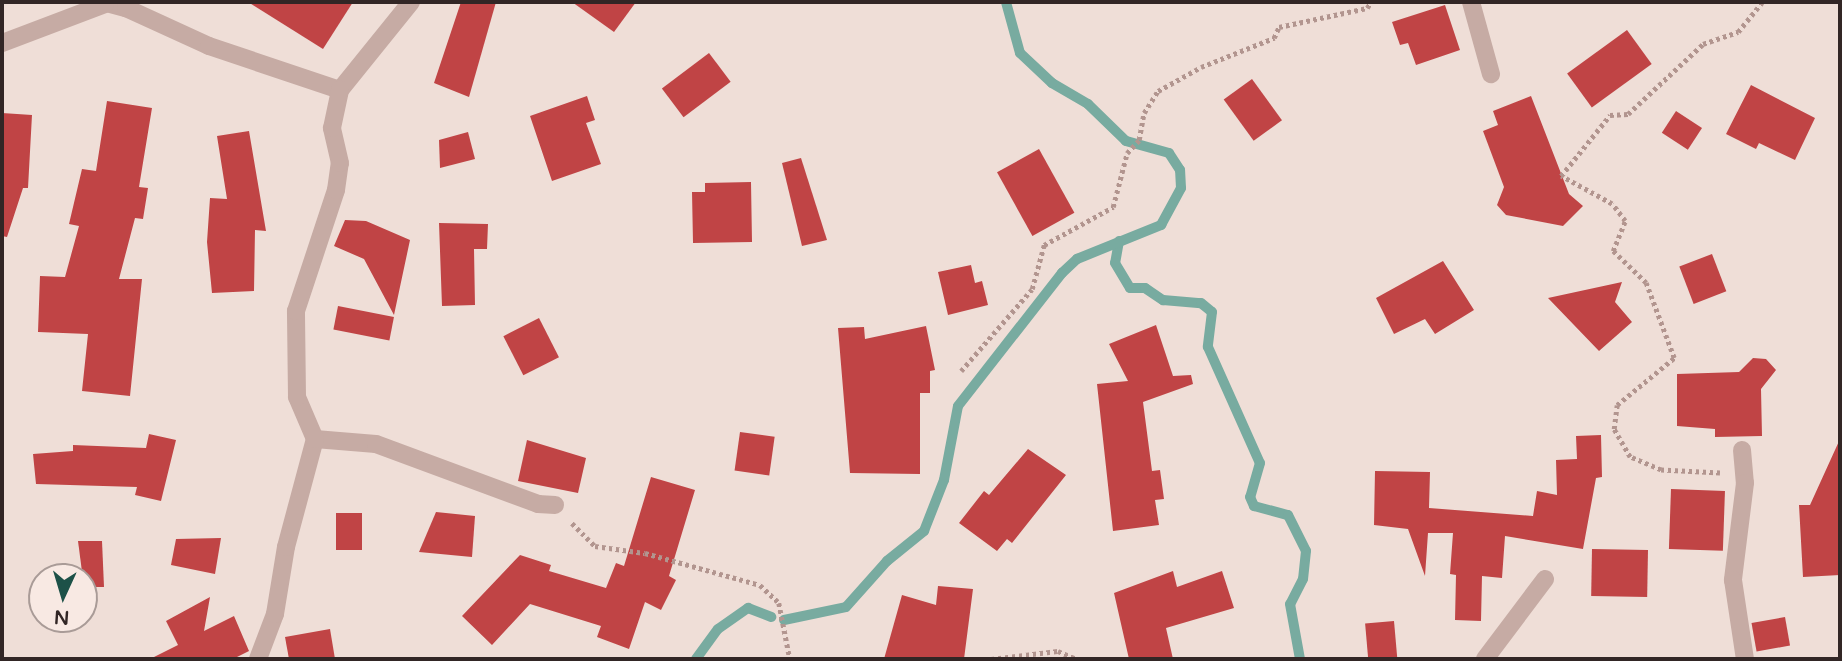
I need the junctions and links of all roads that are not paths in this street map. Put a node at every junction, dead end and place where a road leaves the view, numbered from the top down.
1 (411, 2) edge
2 (1471, 2) edge
3 (104, 3) edge
4 (2, 43) edge
5 (1491, 74) dead end
6 (341, 90) junction
7 (315, 439) junction
8 (1742, 450) dead end
9 (555, 505) road end
10 (1545, 579) dead end
11 (258, 659) edge
12 (1485, 659) edge
13 (1745, 659) edge

1 - 6 street
2 - 5 street
3 - 4 street
3 - 6 street
6 - 7 street
7 - 9 street
7 - 11 street
8 - 13 street
10 - 12 street

